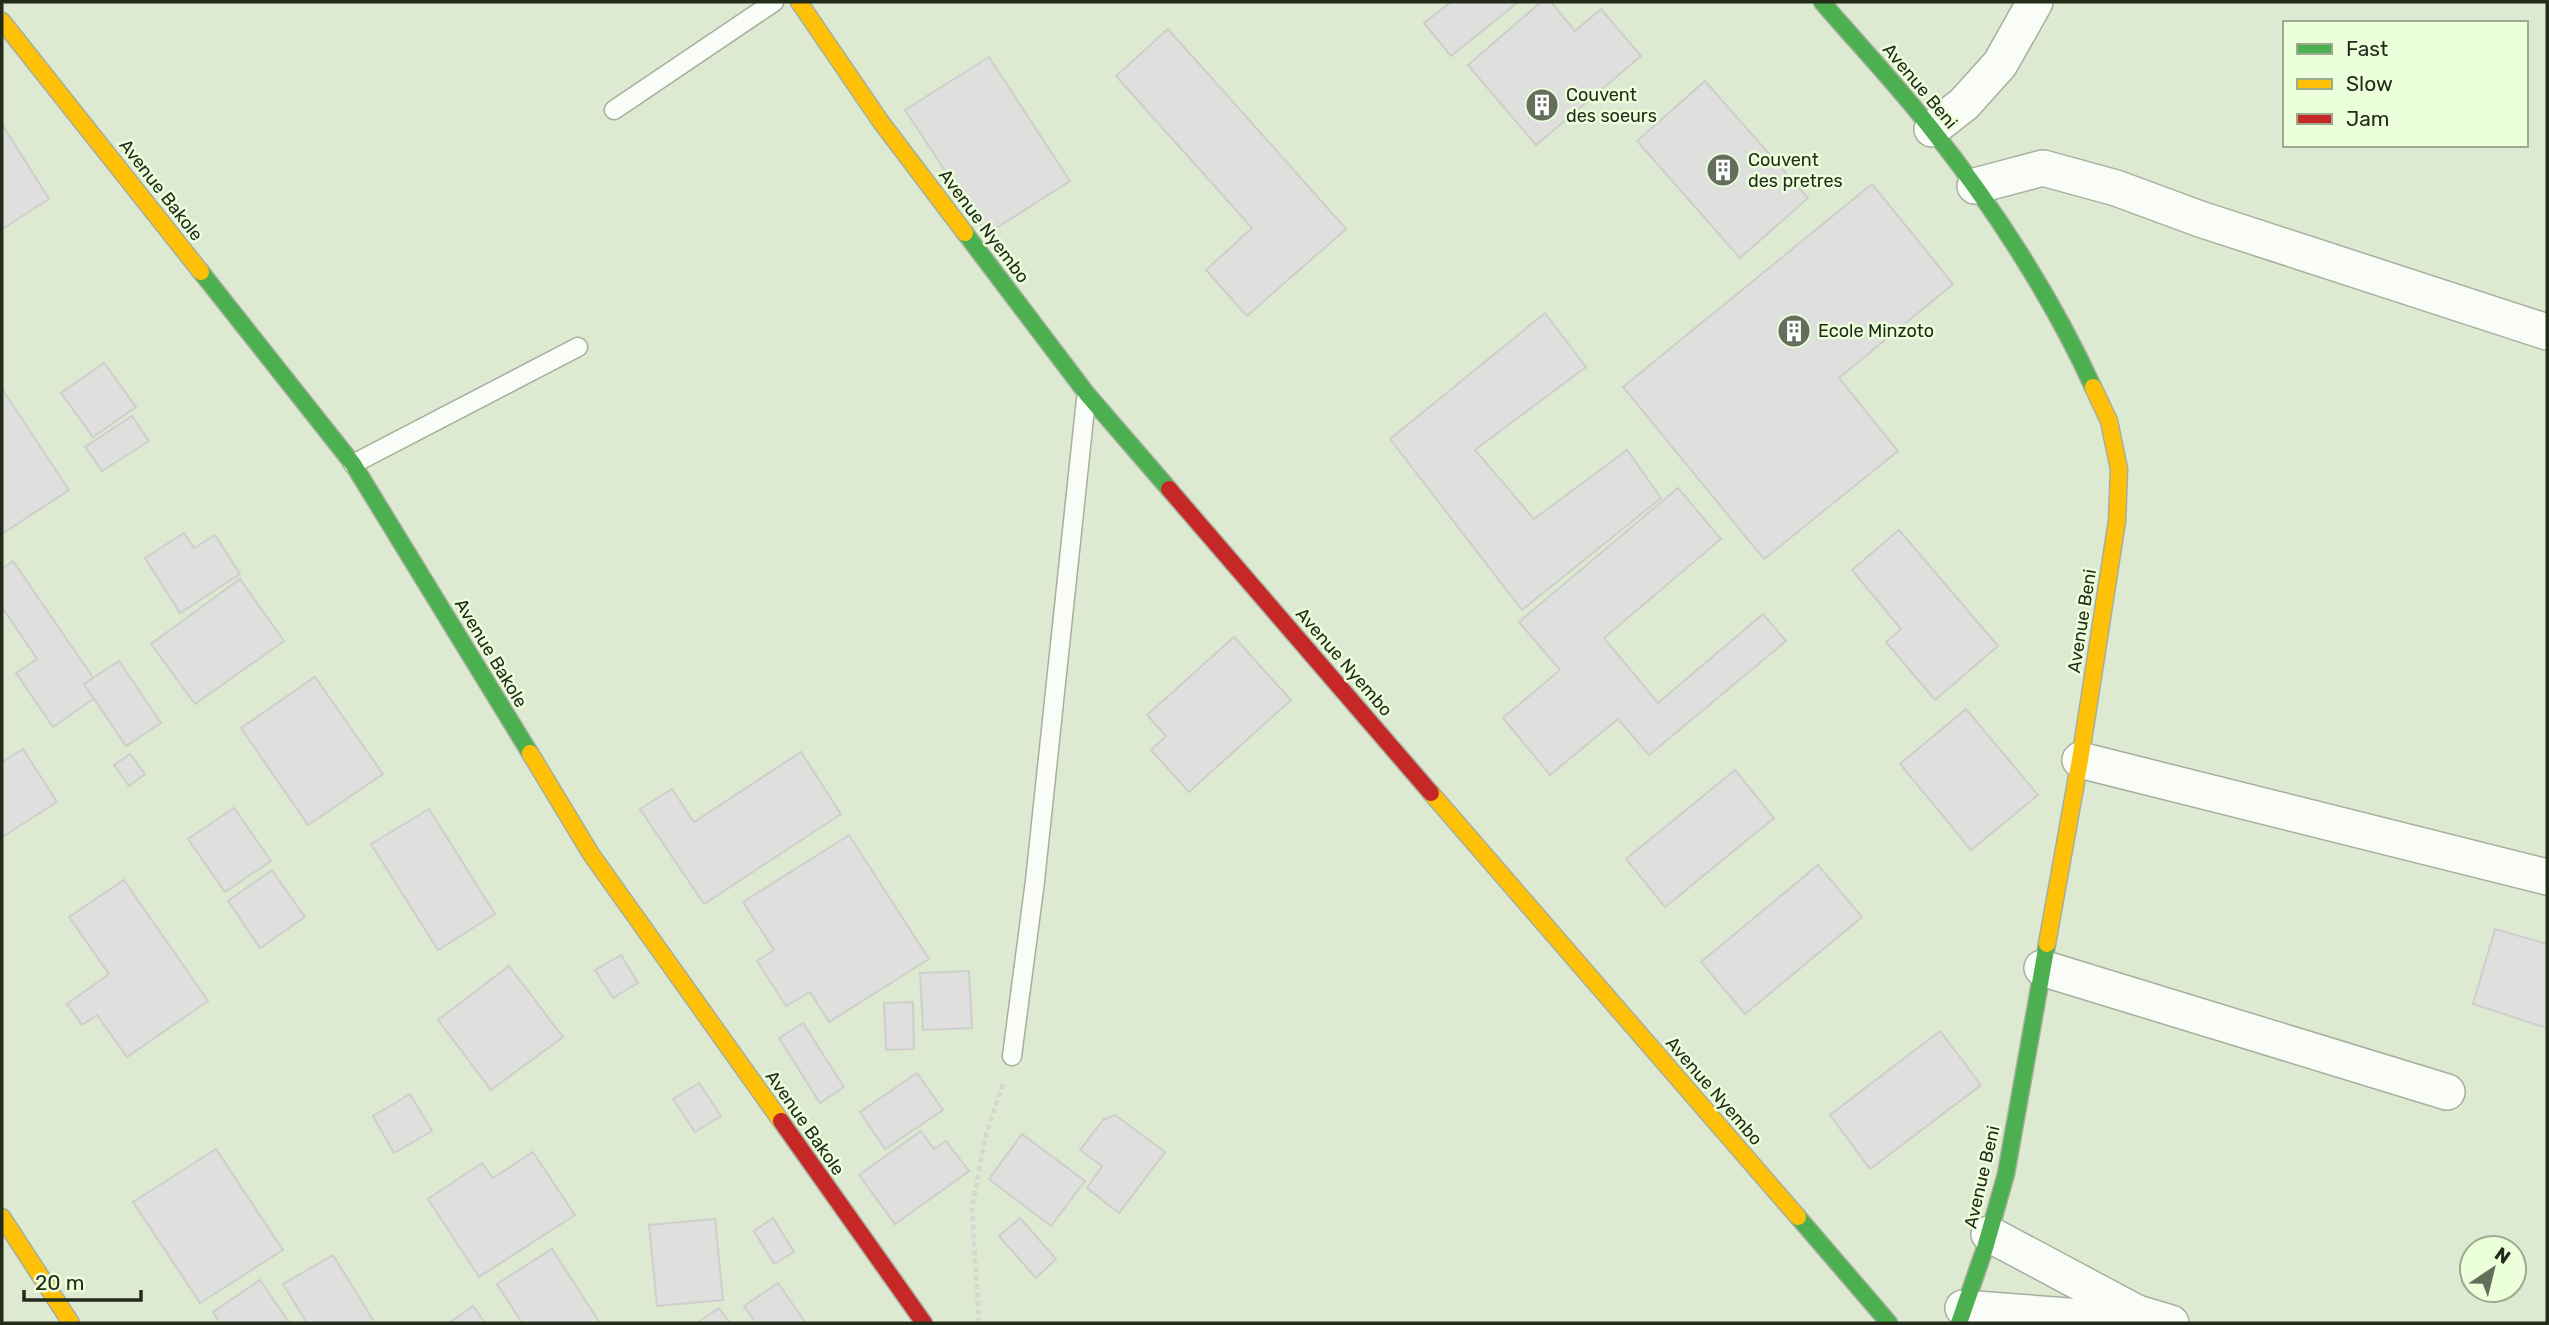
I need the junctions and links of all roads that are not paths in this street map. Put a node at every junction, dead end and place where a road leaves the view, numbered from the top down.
1 (774, 2) edge
2 (799, 2) edge
3 (1822, 2) edge
4 (2035, 2) edge
5 (2, 21) edge
6 (614, 110) dead end
7 (1932, 129) junction
8 (1975, 186) junction
9 (2547, 332) edge
10 (578, 346) dead end
11 (1087, 394) junction
12 (353, 464) junction
13 (2080, 760) junction
14 (2547, 877) edge
15 (2042, 968) junction
16 (1012, 1056) road end
17 (2447, 1091) dead end
18 (2, 1217) edge
19 (1989, 1234) junction
20 (2137, 1312) junction
21 (1961, 1316) edge
22 (71, 1323) edge
23 (924, 1323) edge
24 (1889, 1323) edge
25 (2171, 1323) edge

1 - 6 lane
2 - 11 street, Avenue Nyembo
3 - 7 street, Avenue Beni
4 - 7 street
5 - 12 street, Avenue Bakole
7 - 8 street, Avenue Beni
8 - 9 street
8 - 13 street, Avenue Beni
10 - 12 lane
11 - 16 lane
11 - 24 street, Avenue Nyembo
12 - 23 street, Avenue Bakole
13 - 14 street
13 - 15 street, Avenue Beni
15 - 17 street
15 - 19 street, Avenue Beni
18 - 22 street
19 - 20 street
19 - 21 street, Avenue Beni
20 - 21 street
20 - 25 street

